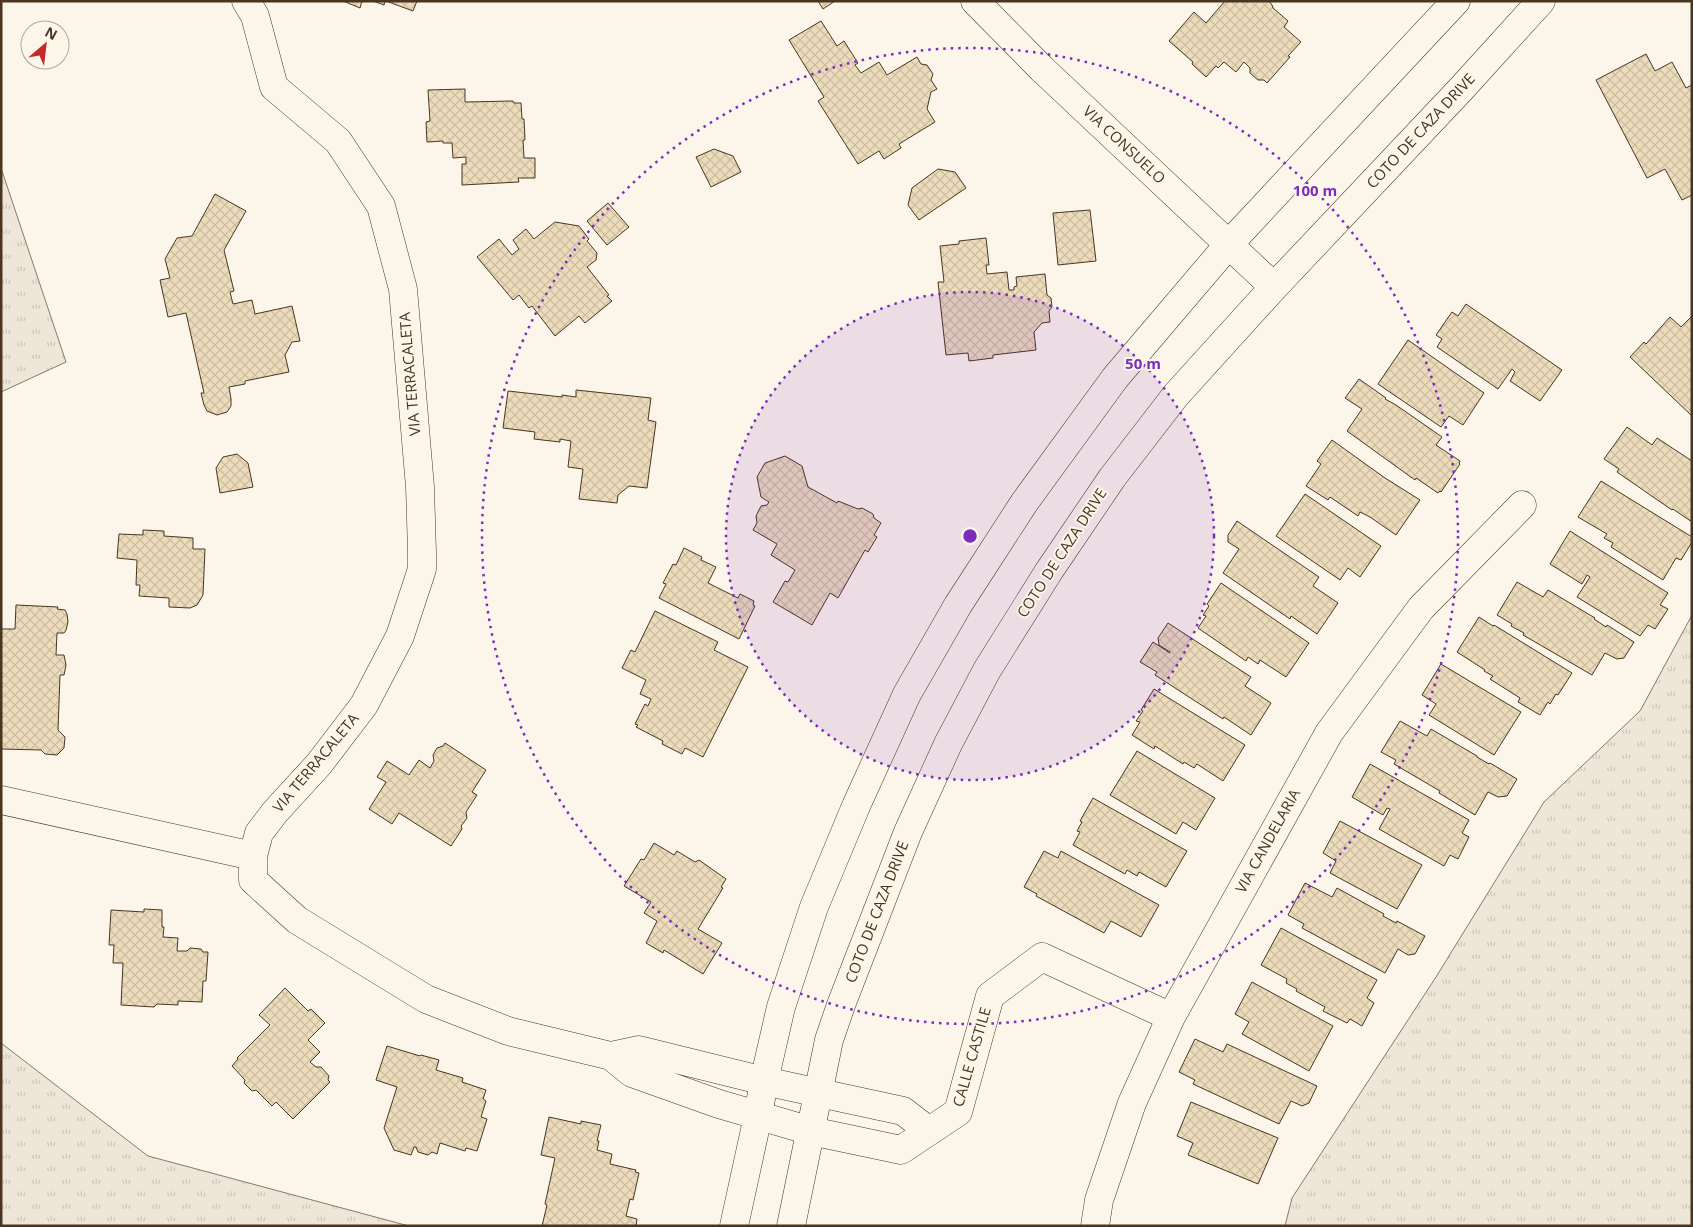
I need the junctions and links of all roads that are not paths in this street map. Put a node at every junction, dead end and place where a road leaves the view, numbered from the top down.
1 (246, 1) edge
2 (975, 1) edge
3 (1456, 1) edge
4 (1541, 1) edge
5 (1228, 244) junction
6 (1274, 288) junction
7 (1522, 504) dead end
8 (1, 800) edge
9 (252, 856) junction
10 (1171, 1017) junction
11 (611, 1056) junction
12 (764, 1081) junction
13 (818, 1094) junction
14 (758, 1116) junction
15 (811, 1131) junction
16 (929, 1132) junction
17 (734, 1226) edge
18 (791, 1226) edge
19 (1095, 1226) edge

1 - 9 street, VIA TERRACALETA
2 - 5 street, VIA CONSUELO
3 - 5 street
4 - 6 street, COTO DE CAZA DRIVE
5 - 6 street, VIA CONSUELO
5 - 12 street
6 - 13 street, COTO DE CAZA DRIVE
7 - 10 street, VIA CANDELARIA
8 - 9 street
9 - 11 street, VIA TERRACALETA
10 - 16 street, CALLE CASTILE
10 - 19 street, VIA CANDELARIA
11 - 12 street, VIA TERRACALETA
11 - 14 street, VIA TERRACALETA
12 - 13 street
12 - 14 street
13 - 15 street, COTO DE CAZA DRIVE
13 - 16 street
14 - 15 street, CALLE CASTILE
14 - 17 street
15 - 16 street, CALLE CASTILE
15 - 18 street, COTO DE CAZA DRIVE

